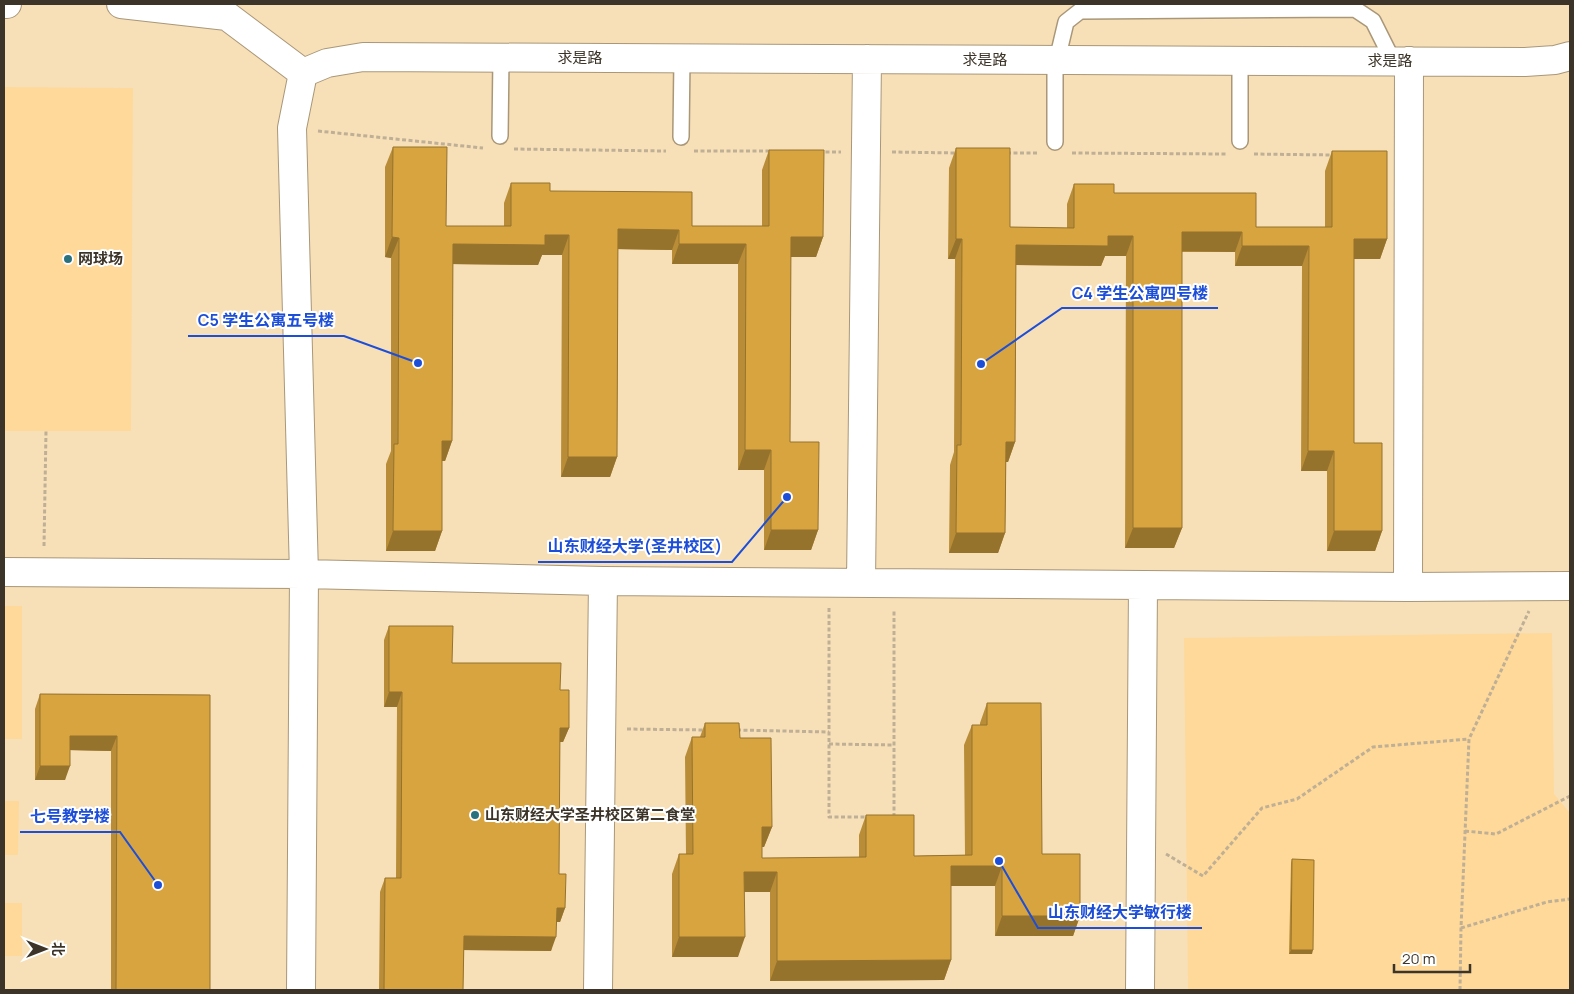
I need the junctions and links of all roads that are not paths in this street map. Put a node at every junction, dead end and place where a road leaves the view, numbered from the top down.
1 (4, 4) edge
2 (8, 4) edge
3 (121, 4) edge
4 (1080, 8) edge
5 (1570, 56) edge
6 (501, 57) junction
7 (682, 58) junction
8 (867, 59) junction
9 (1056, 60) junction
10 (1240, 61) junction
11 (1401, 61) junction
12 (303, 73) junction
13 (500, 136) dead end
14 (681, 137) dead end
15 (1240, 142) dead end
16 (1054, 150) road end
17 (4, 572) edge
18 (304, 574) junction
19 (604, 581) junction
20 (862, 583) junction
21 (1143, 585) junction
22 (1570, 586) edge
23 (1408, 587) junction
24 (301, 990) edge
25 (598, 990) edge
26 (1140, 990) edge

1 - 2 street
3 - 12 street
4 - 9 lane
4 - 11 lane
5 - 11 street, 求是路
6 - 7 street, 求是路
6 - 12 street, 求是路
6 - 13 lane
7 - 8 street, 求是路
7 - 14 lane
8 - 9 street, 求是路
8 - 20 street
9 - 10 street, 求是路
9 - 16 lane
10 - 11 street, 求是路
10 - 15 lane
11 - 23 street
12 - 18 street
17 - 18 street
18 - 19 street
18 - 24 street
19 - 20 street
19 - 25 street
20 - 21 street
21 - 23 street
21 - 26 street
22 - 23 street

